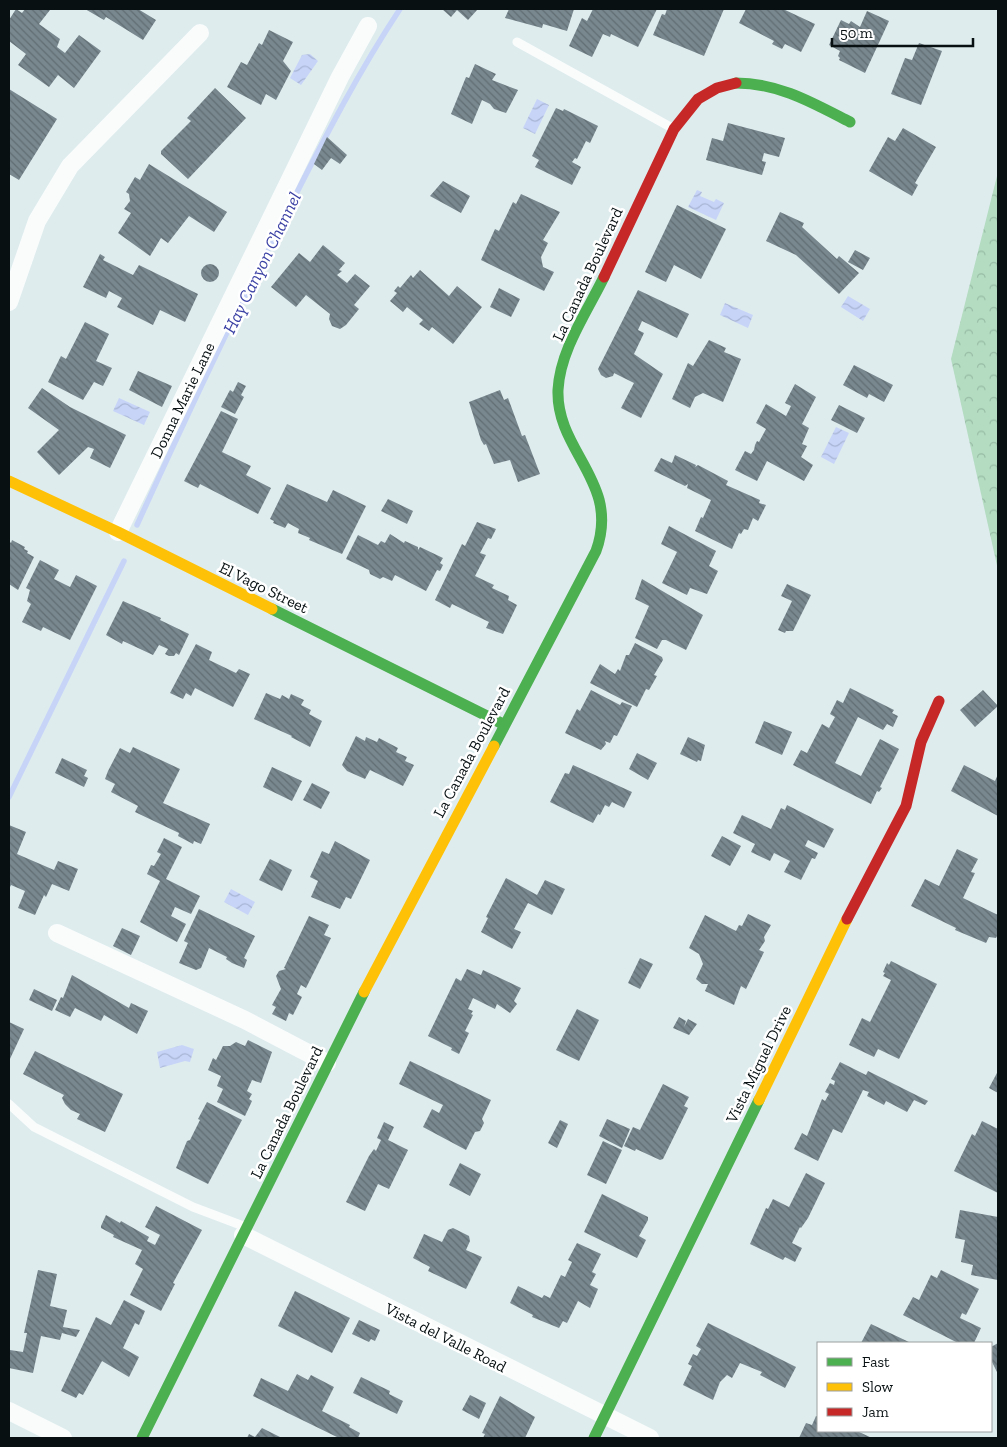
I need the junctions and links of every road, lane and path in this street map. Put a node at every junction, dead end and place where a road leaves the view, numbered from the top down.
1 (368, 26) dead end
2 (200, 33) dead end
3 (517, 42) dead end
4 (850, 122) dead end
5 (674, 129) junction
6 (9, 302) edge
7 (9, 481) edge
8 (118, 532) junction
9 (938, 700) dead end
10 (504, 724) junction
11 (57, 933) dead end
12 (327, 1063) junction
13 (9, 1104) edge
14 (245, 1231) junction
15 (9, 1411) edge
16 (605, 1416) junction
17 (63, 1438) edge
18 (142, 1438) edge
19 (594, 1438) edge
20 (650, 1438) edge

1 - 8 street, Donna Marie Lane
2 - 6 street
3 - 5 lane
4 - 5 street, La Canada Boulevard
5 - 10 street, La Canada Boulevard
7 - 8 street, El Vago Street
8 - 10 street, El Vago Street
9 - 16 street, Vista Miguel Drive
10 - 12 street, La Canada Boulevard
11 - 12 street
12 - 14 street, La Canada Boulevard
13 - 14 lane
14 - 16 street, Vista del Valle Road
14 - 18 street, La Canada Boulevard
15 - 17 street
16 - 19 street, Vista Miguel Drive
16 - 20 street, Vista del Valle Road

